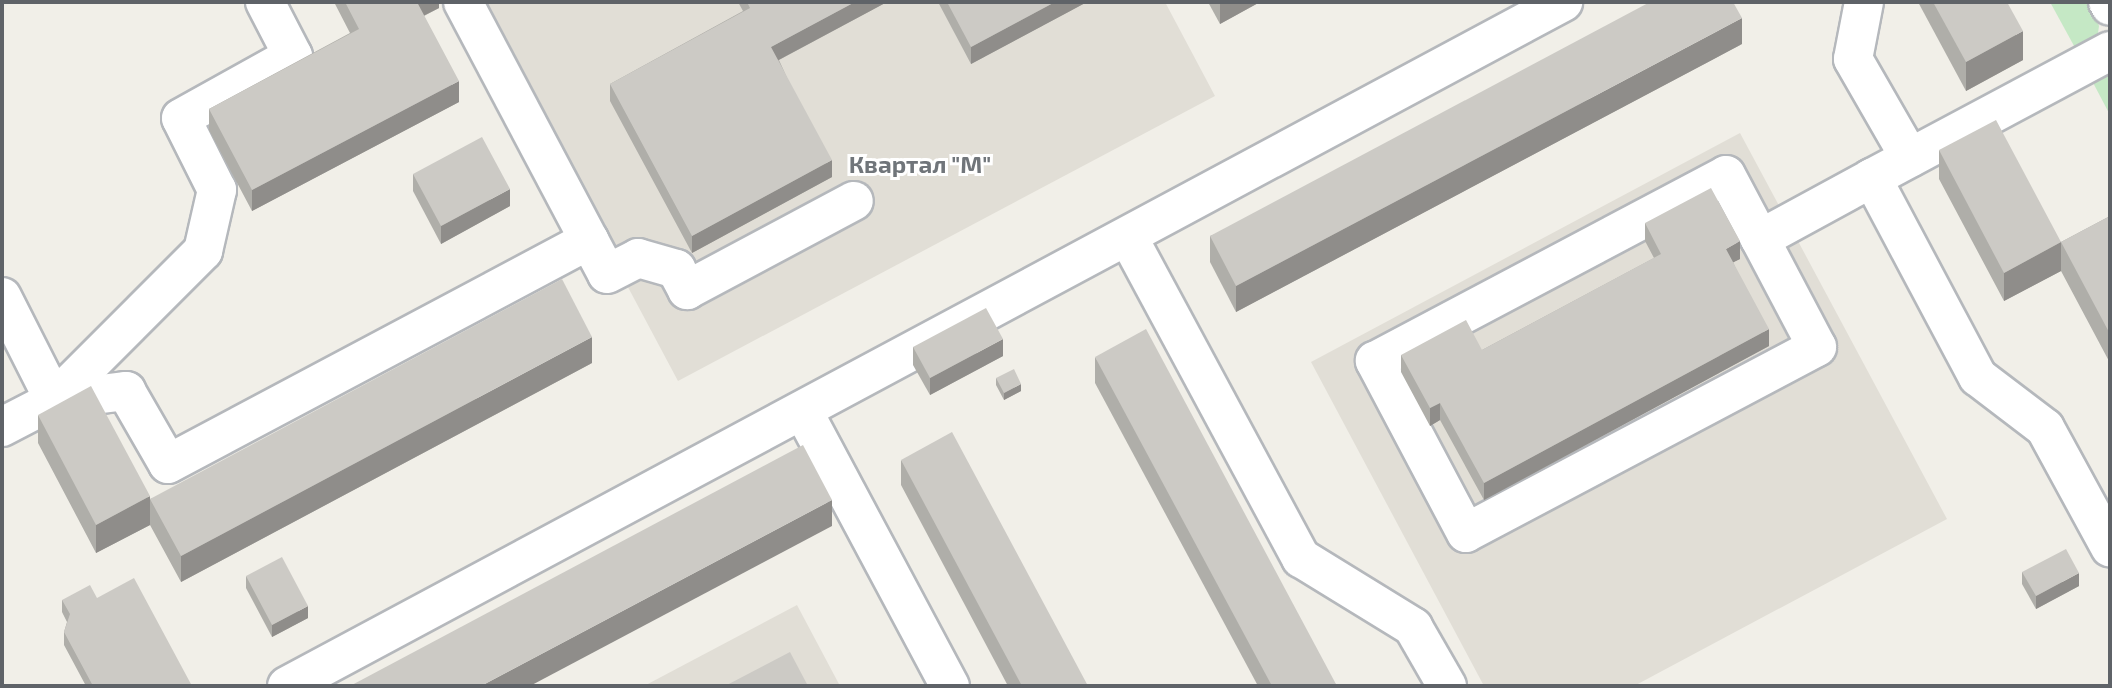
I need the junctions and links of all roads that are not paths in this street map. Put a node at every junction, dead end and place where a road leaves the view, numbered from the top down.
1 (265, 2) edge
2 (463, 2) edge
3 (1563, 2) edge
4 (1864, 2) edge
5 (2110, 51) edge
6 (1910, 158) junction
7 (1872, 178) junction
8 (855, 201) dead end
9 (1128, 237) junction
10 (1760, 239) junction
11 (589, 240) junction
12 (2, 297) edge
13 (54, 400) junction
14 (803, 411) junction
15 (2, 427) edge
16 (2110, 547) edge
17 (287, 686) edge
18 (950, 686) edge
19 (1447, 686) edge

1 - 13 lane
2 - 11 lane
3 - 9 lane
4 - 6 lane
5 - 6 lane
6 - 7 lane
7 - 10 lane
7 - 16 lane
8 - 11 lane
9 - 14 lane
9 - 19 lane
10 - 10 lane
11 - 13 lane
12 - 13 lane
13 - 15 lane
14 - 17 lane
14 - 18 lane

